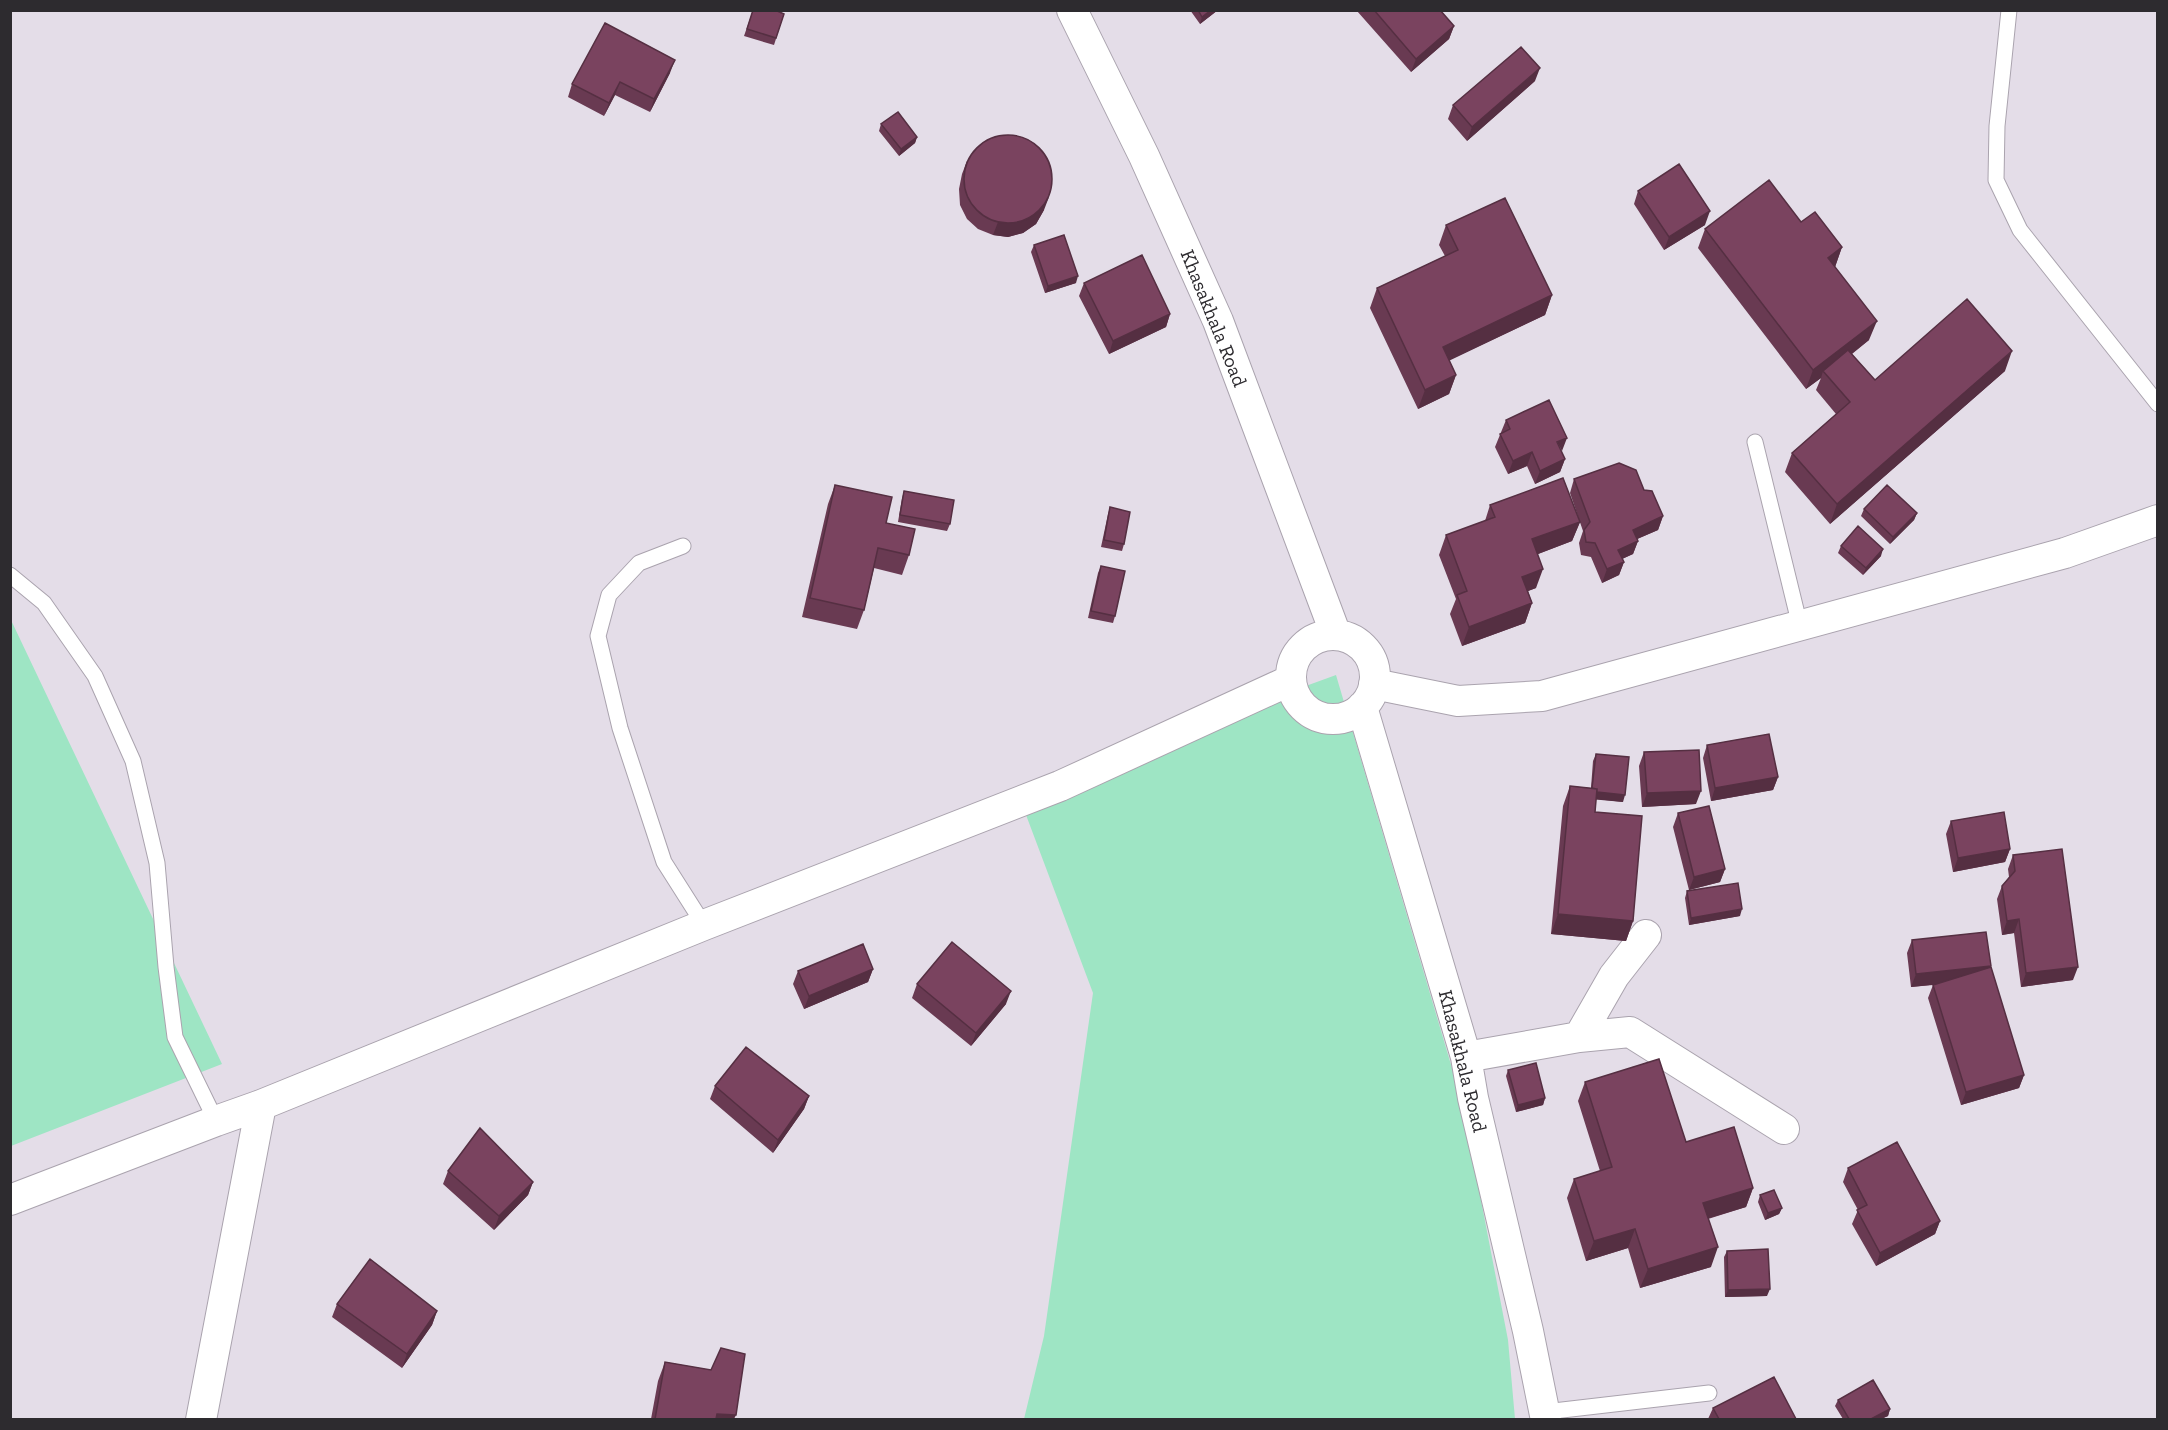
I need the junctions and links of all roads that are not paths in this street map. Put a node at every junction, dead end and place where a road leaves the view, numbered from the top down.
1 (1072, 10) edge
2 (2009, 10) edge
3 (2157, 404) edge
4 (1755, 442) dead end
5 (2157, 520) edge
6 (683, 546) dead end
7 (10, 575) edge
8 (1800, 626) junction
9 (1336, 634) junction
10 (1291, 680) junction
11 (1368, 696) junction
12 (704, 925) junction
13 (1646, 935) dead end
14 (1579, 1037) junction
15 (1466, 1057) junction
16 (261, 1105) junction
17 (216, 1121) junction
18 (1784, 1129) dead end
19 (10, 1200) edge
20 (1709, 1392) dead end
21 (1546, 1416) edge
22 (201, 1419) edge

1 - 9 street, Khasakhala Road
2 - 3 lane
4 - 8 lane
5 - 8 street
6 - 12 lane
7 - 17 lane
8 - 11 street
9 - 10 street
9 - 11 street
10 - 11 street
10 - 12 street
11 - 15 street, Khasakhala Road
12 - 16 street
13 - 14 street
14 - 15 street
14 - 18 street
15 - 21 street, Khasakhala Road
16 - 17 street
16 - 22 street
17 - 19 street
20 - 21 lane

